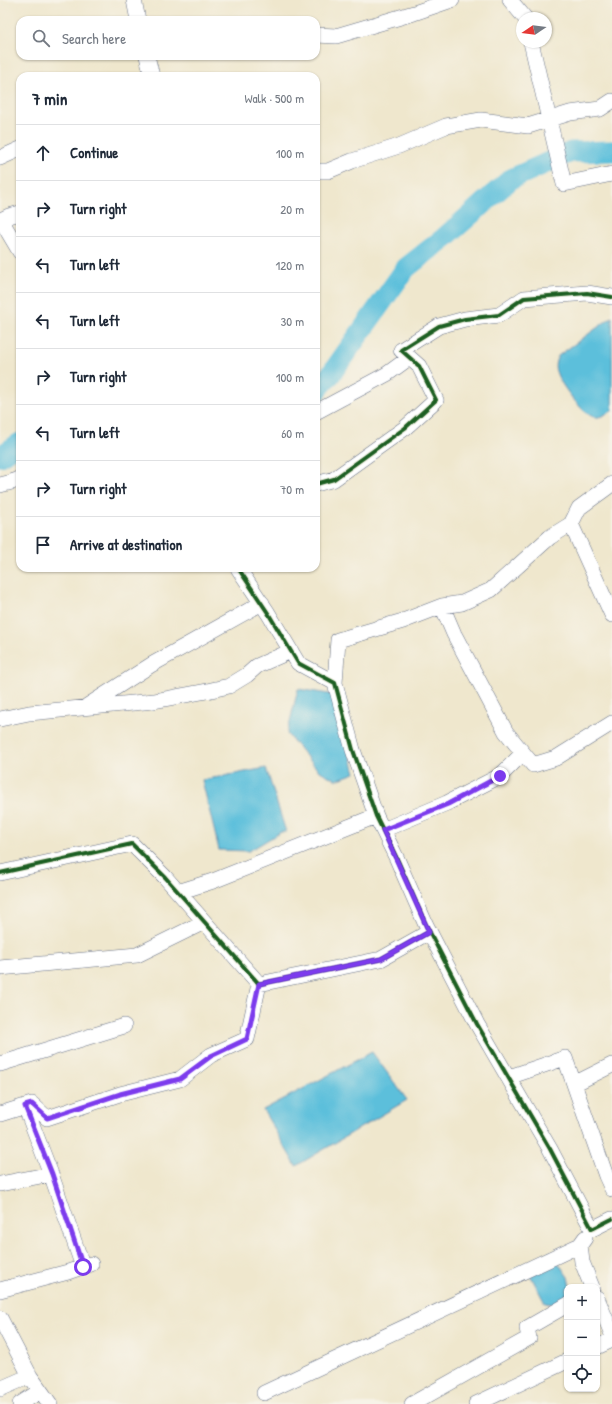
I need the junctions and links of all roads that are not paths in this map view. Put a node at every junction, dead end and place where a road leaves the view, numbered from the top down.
1 (134, 0) edge
2 (452, 0) edge
3 (510, 0) edge
4 (520, 12) edge
5 (137, 16) edge
6 (320, 35) edge
7 (532, 48) edge
8 (148, 60) edge
9 (151, 72) edge
10 (612, 101) edge
11 (550, 124) junction
12 (16, 150) edge
13 (0, 158) edge
14 (320, 171) edge
15 (612, 174) edge
16 (16, 214) edge
17 (1, 220) edge
18 (16, 245) edge
19 (612, 297) edge
20 (409, 358) junction
21 (320, 410) edge
22 (16, 480) edge
23 (320, 483) edge
24 (612, 484) edge
25 (0, 485) edge
26 (571, 524) junction
27 (241, 572) edge
28 (262, 603) junction
29 (442, 606) junction
30 (612, 615) edge
31 (291, 651) junction
32 (336, 683) junction
33 (84, 708) junction
34 (0, 719) edge
35 (612, 723) edge
36 (523, 753) junction
37 (376, 816) junction
38 (383, 830) junction
39 (0, 873) edge
40 (178, 892) junction
41 (204, 922) junction
42 (429, 932) junction
43 (0, 968) edge
44 (259, 984) junction
45 (124, 1026) dead end
46 (0, 1064) edge
47 (612, 1065) edge
48 (509, 1076) junction
49 (574, 1084) junction
50 (25, 1106) junction
51 (0, 1114) edge
52 (52, 1174) junction
53 (0, 1184) edge
54 (612, 1189) edge
55 (612, 1219) edge
56 (592, 1229) junction
57 (580, 1245) junction
58 (591, 1284) edge
59 (0, 1290) edge
60 (600, 1305) edge
61 (564, 1307) edge
62 (0, 1318) edge
63 (612, 1334) edge
64 (612, 1340) edge
65 (600, 1346) edge
66 (564, 1362) edge
67 (30, 1376) junction
68 (0, 1389) edge
69 (40, 1391) junction
70 (264, 1393) dead end
71 (20, 1404) edge
72 (50, 1404) edge
73 (412, 1404) edge
74 (476, 1404) edge

1 - 5 street
2 - 6 street
3 - 4 street
7 - 11 street
8 - 9 street
10 - 11 street
11 - 14 street
11 - 15 street
12 - 13 street
16 - 17 street
17 - 18 street
19 - 20 street
20 - 21 street
20 - 23 street
22 - 25 street
24 - 26 street
26 - 29 street
26 - 30 street
27 - 28 street
28 - 31 street
28 - 33 street
29 - 32 street
29 - 36 street
31 - 32 street
31 - 33 street
32 - 37 street
33 - 34 street
35 - 36 street
36 - 38 street
37 - 38 street
37 - 40 street
38 - 42 street
39 - 40 street
40 - 41 street
41 - 43 street
41 - 44 street
42 - 44 street
42 - 48 street
44 - 50 street
45 - 46 street
47 - 49 street
48 - 49 street
48 - 56 street
49 - 54 street
50 - 51 street
50 - 52 street
52 - 53 street
52 - 59 street
55 - 56 street
56 - 57 street
57 - 58 street
57 - 70 street
60 - 63 street
61 - 73 street
62 - 67 street
64 - 65 street
66 - 74 street
67 - 68 street
67 - 69 street
69 - 71 street
69 - 72 street

